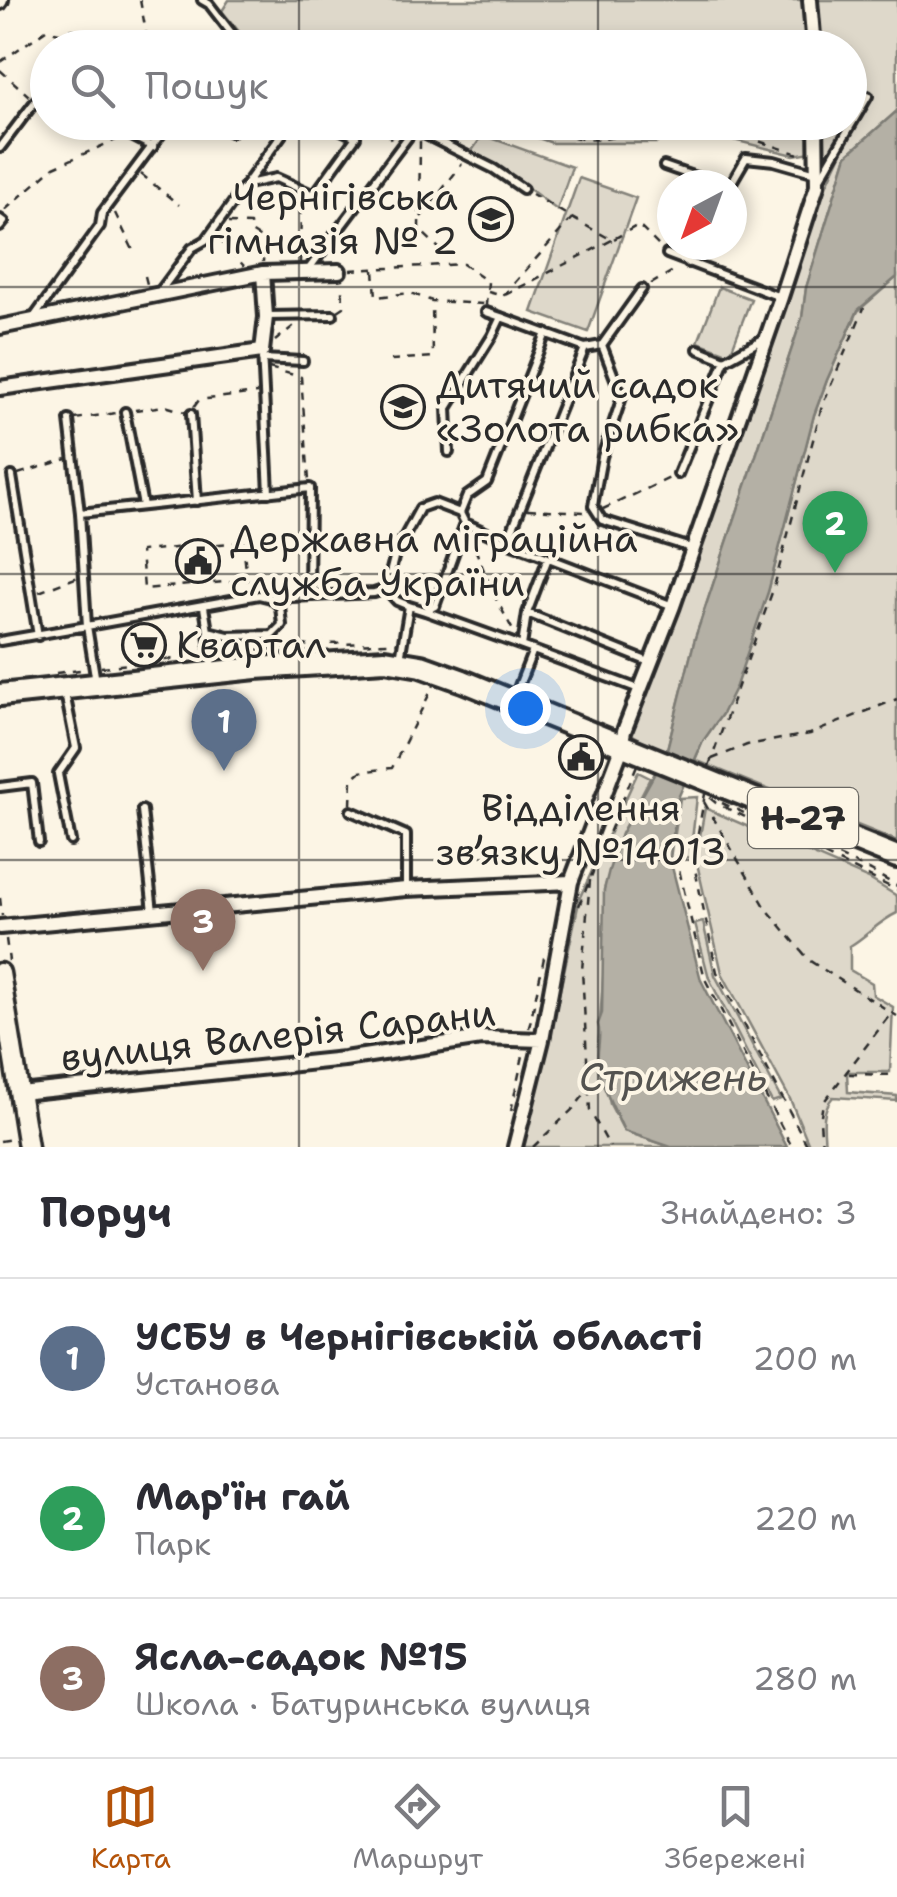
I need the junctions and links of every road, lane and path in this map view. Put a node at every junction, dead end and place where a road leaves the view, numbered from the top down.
1 (140, 0) edge
2 (202, 0) edge
3 (219, 0) edge
4 (810, 0) edge
5 (213, 9) junction
6 (146, 30) edge
7 (229, 30) edge
8 (812, 30) edge
9 (30, 41) edge
10 (0, 62) edge
11 (0, 70) edge
12 (30, 97) edge
13 (30, 108) edge
14 (114, 140) edge
15 (140, 140) edge
16 (158, 140) edge
17 (278, 140) edge
18 (354, 140) edge
19 (408, 140) edge
20 (417, 140) edge
21 (439, 140) edge
22 (740, 140) edge
23 (816, 140) edge
24 (838, 140) edge
25 (153, 147) junction
26 (0, 148) edge
27 (468, 156) junction
28 (664, 166) dead end
29 (135, 170) junction
30 (676, 170) edge
31 (739, 170) edge
32 (816, 173) junction
33 (246, 184) junction
34 (302, 189) junction
35 (523, 189) joint
36 (110, 202) junction
37 (178, 204) dead end
38 (0, 216) edge
39 (420, 218) junction
40 (572, 218) junction
41 (219, 222) junction
42 (0, 227) edge
43 (212, 232) junction
44 (612, 240) junction
45 (657, 244) edge
46 (135, 254) dead end
47 (444, 254) dead end
48 (683, 260) edge
49 (688, 262) junction
50 (374, 268) junction
51 (339, 270) junction
52 (304, 271) junction
53 (258, 274) junction
54 (642, 289) joint
55 (486, 292) junction
56 (159, 293) junction
57 (503, 296) junction
58 (782, 297) junction
59 (432, 301) junction
60 (864, 308) dead end
61 (486, 312) dead end
62 (333, 315) joint
63 (266, 316) junction
64 (306, 316) junction
65 (501, 317) junction
66 (32, 321) junction
67 (0, 327) edge
68 (546, 334) junction
69 (767, 337) junction
70 (602, 345) junction
71 (584, 348) junction
72 (698, 349) dead end
73 (262, 359) junction
74 (391, 360) dead end
75 (725, 360) junction
76 (303, 361) dead end
77 (0, 388) edge
78 (264, 392) junction
79 (125, 412) dead end
80 (190, 414) joint
81 (69, 420) dead end
82 (448, 452) dead end
83 (74, 456) junction
84 (678, 474) joint
85 (12, 476) joint
86 (310, 488) junction
87 (269, 493) junction
88 (197, 501) junction
89 (143, 506) junction
90 (520, 508) junction
91 (597, 512) junction
92 (80, 513) junction
93 (460, 513) junction
94 (465, 524) junction
95 (507, 542) junction
96 (692, 548) junction
97 (548, 558) junction
98 (84, 574) junction
99 (197, 583) junction
100 (386, 589) junction
101 (32, 595) junction
102 (310, 596) junction
103 (271, 598) junction
104 (409, 606) junction
105 (673, 606) junction
106 (200, 608) junction
107 (425, 610) junction
108 (528, 613) junction
109 (87, 626) junction
110 (208, 631) junction
111 (38, 636) junction
112 (0, 640) edge
113 (522, 646) junction
114 (533, 650) junction
115 (400, 660) junction
116 (651, 663) junction
117 (213, 672) junction
118 (96, 684) junction
119 (434, 685) dead end
120 (63, 687) junction
121 (640, 690) junction
122 (0, 695) edge
123 (897, 699) edge
124 (513, 702) junction
125 (621, 744) junction
126 (643, 763) junction
127 (627, 766) dead end
128 (702, 780) junction
129 (0, 787) edge
130 (703, 800) junction
131 (142, 810) dead end
132 (351, 812) joint
133 (680, 840) dead end
134 (39, 842) dead end
135 (71, 842) dead end
136 (897, 857) edge
137 (590, 875) junction
138 (571, 882) junction
139 (897, 888) edge
140 (406, 890) junction
141 (154, 913) junction
142 (577, 918) dead end
143 (705, 918) junction
144 (691, 922) junction
145 (0, 927) edge
146 (546, 952) dead end
147 (0, 973) edge
148 (892, 1012) junction
149 (897, 1016) edge
150 (526, 1040) junction
151 (542, 1040) junction
152 (849, 1074) junction
153 (897, 1075) edge
154 (588, 1090) junction
155 (20, 1093) junction
156 (786, 1101) junction
157 (771, 1108) junction
158 (512, 1111) dead end
159 (800, 1128) junction
160 (786, 1134) junction
161 (0, 1141) edge
162 (20, 1143) edge
163 (610, 1146) edge
164 (516, 1147) edge
165 (533, 1147) edge
166 (792, 1147) edge
167 (808, 1147) edge
168 (822, 1147) edge

1 - 6 path
2 - 5 lane
3 - 5 lane
4 - 8 street
5 - 7 lane
9 - 10 path
11 - 12 path
13 - 26 lane
14 - 38 path
15 - 25 lane
16 - 25 lane
17 - 33 lane
18 - 34 lane
19 - 52 lane
20 - 39 path
21 - 27 lane
22 - 32 path
23 - 32 street
24 - 32 lane
25 - 29 lane
27 - 35 lane
27 - 39 path
28 - 30 lane
29 - 36 lane
29 - 37 path
31 - 32 lane
32 - 58 street
33 - 34 lane
33 - 41 lane
34 - 52 path
35 - 40 path
36 - 46 path
36 - 66 lane
38 - 42 lane
39 - 47 path
40 - 44 path
40 - 57 path
41 - 43 lane
41 - 53 path
43 - 53 path
43 - 56 lane
44 - 45 path
44 - 57 path
48 - 49 lane
49 - 54 path
49 - 58 lane
50 - 51 path
50 - 55 path
50 - 59 path
51 - 52 street
51 - 62 path
52 - 53 street
53 - 56 street
53 - 63 street
54 - 70 lane
55 - 57 path
55 - 59 path
56 - 66 street
58 - 69 street
59 - 74 path
60 - 123 path
61 - 65 lane
62 - 64 lane
63 - 64 lane
63 - 73 street
64 - 73 path
65 - 68 lane
65 - 82 lane
66 - 67 street
68 - 71 lane
68 - 93 lane
69 - 75 lane
69 - 96 street
70 - 71 lane
70 - 91 lane
71 - 90 lane
72 - 75 lane
73 - 76 lane
73 - 77 street
73 - 78 lane
73 - 86 path
75 - 84 lane
78 - 80 path
78 - 87 lane
79 - 89 lane
80 - 88 lane
81 - 83 lane
83 - 85 path
83 - 92 lane
84 - 91 path
85 - 101 lane
86 - 87 lane
86 - 102 lane
87 - 88 lane
88 - 89 lane
89 - 92 lane
90 - 91 path
90 - 95 lane
91 - 96 lane
92 - 98 lane
93 - 94 lane
93 - 100 lane
94 - 95 lane
94 - 107 lane
94 - 113 path
95 - 97 lane
96 - 105 street
97 - 105 lane
97 - 108 lane
98 - 101 path
98 - 109 lane
99 - 99 path
99 - 106 path
100 - 102 lane
100 - 104 lane
101 - 111 lane
102 - 103 lane
103 - 106 lane
103 - 110 lane
104 - 107 lane
104 - 115 lane
105 - 116 street
106 - 109 lane
106 - 110 lane
107 - 113 lane
108 - 113 lane
108 - 116 lane
109 - 111 lane
109 - 118 lane
110 - 117 lane
111 - 112 lane
113 - 114 lane
114 - 121 lane
114 - 124 lane
115 - 117 main road, Н-27
115 - 124 main road, Н-27
116 - 121 street
117 - 118 main road, Н-27
118 - 120 main road, Н-27
119 - 132 path
120 - 122 main road, Н-27
120 - 135 lane
121 - 125 street
124 - 125 main road, Н-27
125 - 126 main road, Н-27
125 - 138 street
126 - 127 path
126 - 128 main road, Н-27
126 - 137 path
128 - 136 main road, Н-27
128 - 139 path
129 - 134 lane
130 - 139 path
130 - 143 path
130 - 148 path
131 - 141 lane
132 - 140 lane
133 - 144 path
137 - 142 path
137 - 154 path
138 - 140 street
138 - 151 street
140 - 141 street
141 - 145 street
143 - 144 path
143 - 156 path
144 - 157 path
146 - 150 path
147 - 155 main road
148 - 149 path
148 - 152 path
150 - 151 street, вулиця Валерія Сарани
150 - 155 street, вулиця Валерія Сарани
150 - 158 path
151 - 164 street
152 - 153 path
152 - 168 path
154 - 163 path
154 - 165 path
155 - 162 main road
156 - 157 path
156 - 159 path
157 - 160 path
159 - 160 path
159 - 167 path
160 - 166 path
161 - 162 path

